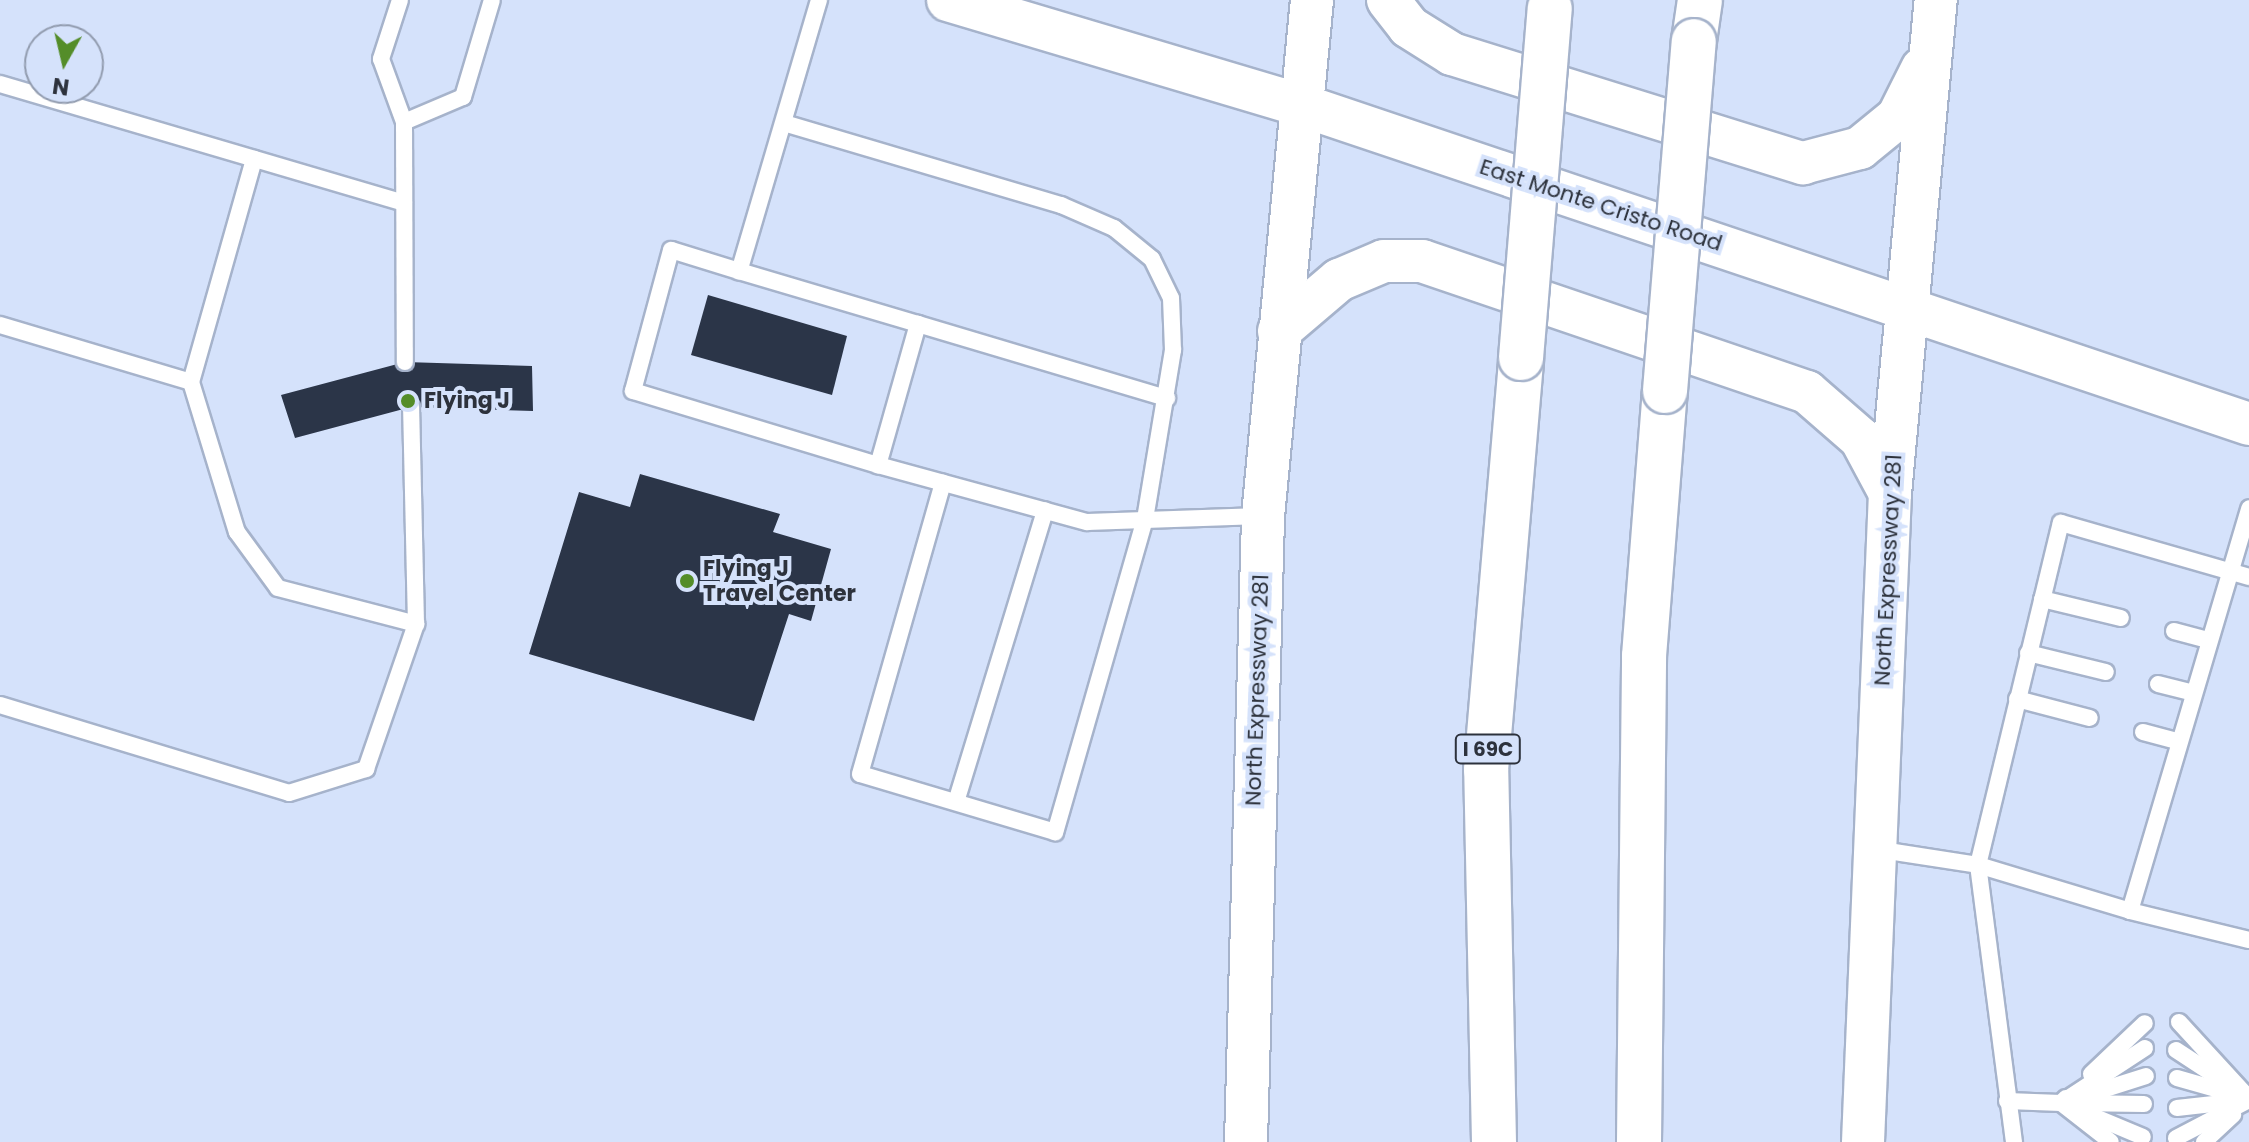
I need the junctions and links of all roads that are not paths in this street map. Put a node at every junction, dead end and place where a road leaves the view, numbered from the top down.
1 (400, 0) edge
2 (492, 0) edge
3 (819, 0) edge
4 (948, 0) edge
5 (1312, 0) edge
6 (1388, 0) edge
7 (1936, 0) edge
8 (1551, 4) edge
9 (1697, 20) edge
10 (1929, 56) junction
11 (0, 84) edge
12 (1301, 105) junction
13 (404, 122) junction
14 (784, 123) junction
15 (254, 159) junction
16 (404, 203) junction
17 (739, 271) junction
18 (1910, 307) junction
19 (918, 324) junction
20 (0, 325) edge
21 (1279, 331) junction
22 (405, 362) dead end
23 (191, 382) junction
24 (1167, 398) junction
25 (411, 407) dead end
26 (2249, 424) edge
27 (878, 465) junction
28 (943, 483) junction
29 (1890, 493) junction
30 (2249, 508) edge
31 (1045, 510) junction
32 (1263, 516) junction
33 (1145, 519) junction
34 (2230, 571) junction
35 (2249, 577) edge
36 (2042, 599) junction
37 (2121, 618) dead end
38 (416, 624) junction
39 (2174, 631) dead end
40 (2208, 640) junction
41 (2028, 653) junction
42 (2106, 672) dead end
43 (2158, 684) dead end
44 (2191, 692) junction
45 (2017, 699) junction
46 (0, 705) edge
47 (2090, 718) dead end
48 (2143, 732) dead end
49 (2176, 741) junction
50 (956, 802) junction
51 (1873, 849) junction
52 (1978, 865) junction
53 (2130, 911) junction
54 (2249, 940) edge
55 (2179, 1022) dead end
56 (2145, 1023) dead end
57 (2145, 1048) dead end
58 (2176, 1050) dead end
59 (2146, 1076) dead end
60 (2177, 1078) dead end
61 (2249, 1099) edge
62 (2007, 1101) junction
63 (2061, 1103) junction
64 (2144, 1104) dead end
65 (2177, 1108) dead end
66 (2143, 1137) dead end
67 (2176, 1138) dead end
68 (1246, 1142) edge
69 (1494, 1142) edge
70 (1639, 1142) edge
71 (1863, 1142) edge
72 (2014, 1142) edge
73 (2111, 1142) edge
74 (2204, 1142) edge

1 - 13 lane
2 - 13 lane
3 - 14 lane
4 - 12 main road, East Monte Cristo Road
5 - 12 main road, North Expressway 281
6 - 10 main road
7 - 10 main road, North Expressway 281
8 - 69 highway, I 69C, bridge
9 - 70 highway, bridge
10 - 18 main road, North Expressway 281
11 - 15 lane
12 - 18 main road, East Monte Cristo Road
12 - 21 main road, North Expressway 281
13 - 16 lane
14 - 17 lane
14 - 24 lane
15 - 16 lane
15 - 23 lane
16 - 22 lane
17 - 19 lane
17 - 27 lane
18 - 26 main road, East Monte Cristo Road
18 - 29 main road, North Expressway 281
19 - 24 lane
19 - 27 lane
20 - 23 lane
21 - 29 main road
21 - 32 main road, North Expressway 281
23 - 38 lane
24 - 33 lane
25 - 38 lane
27 - 28 lane
28 - 31 lane
28 - 50 lane
29 - 51 main road, North Expressway 281
30 - 34 lane
31 - 33 lane
31 - 50 lane
32 - 33 lane
32 - 68 main road, North Expressway 281
33 - 50 lane
34 - 35 lane
34 - 36 lane
34 - 40 lane
36 - 37 lane
36 - 41 lane
38 - 46 lane
39 - 40 lane
40 - 44 lane
41 - 42 lane
41 - 45 lane
43 - 44 lane
44 - 49 lane
45 - 47 lane
45 - 52 lane
48 - 49 lane
49 - 53 lane
51 - 52 lane
51 - 71 main road, North Expressway 281
52 - 53 lane
52 - 62 lane
53 - 54 lane
55 - 61 lane
56 - 63 lane
57 - 63 lane
58 - 61 lane
59 - 63 lane
60 - 61 lane
61 - 65 lane
61 - 67 lane
61 - 74 lane
62 - 63 lane
62 - 72 lane
63 - 64 lane
63 - 66 lane
63 - 73 lane

